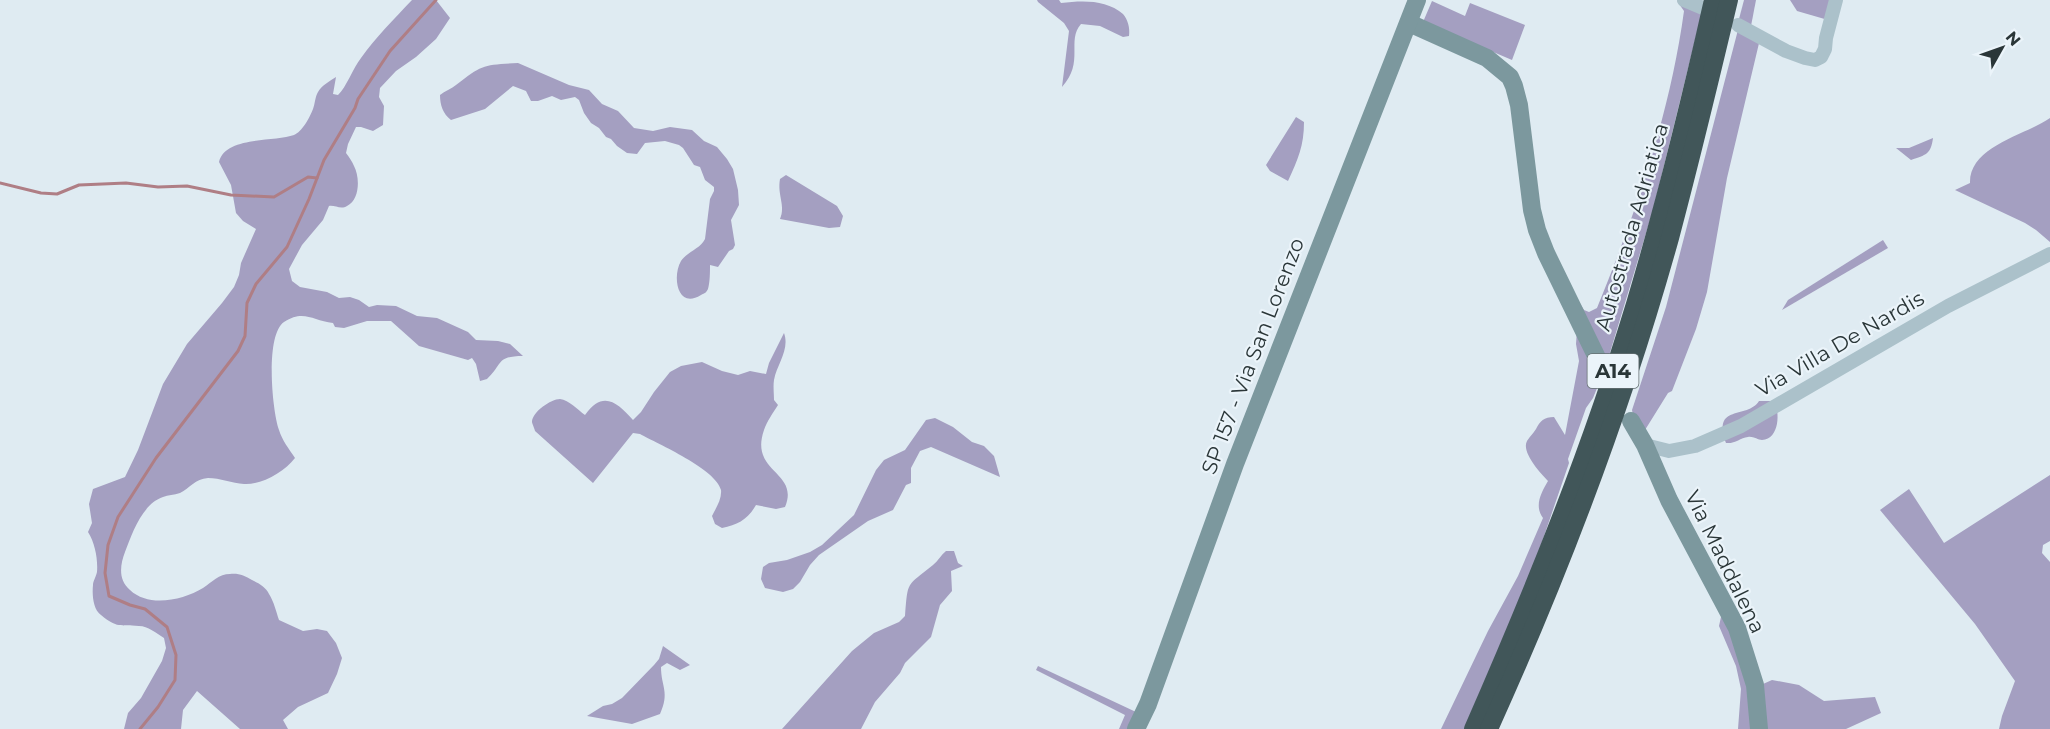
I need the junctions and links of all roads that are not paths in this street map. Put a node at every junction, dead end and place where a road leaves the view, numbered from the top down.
1 (1417, 0) edge
2 (1684, 0) edge
3 (1729, 0) edge
4 (1836, 0) edge
5 (1708, 4) edge
6 (1409, 23) junction
7 (1738, 25) dead end
8 (2050, 254) edge
9 (1602, 368) dead end
10 (1631, 421) dead end
11 (1645, 445) junction
12 (1136, 729) edge
13 (1473, 729) edge
14 (1489, 729) edge
15 (1759, 729) edge

1 - 6 main road, SP 157 - Via San Lorenzo
2 - 5 street
3 - 14 highway, Autostrada Adriatica / A14
4 - 7 street
5 - 13 highway, Autostrada Adriatica / A14
6 - 9 main road
6 - 12 main road, SP 157 - Via San Lorenzo
8 - 11 street, Via Villa De Nardis
10 - 11 main road, Via Maddalena
11 - 15 main road, Via Maddalena

